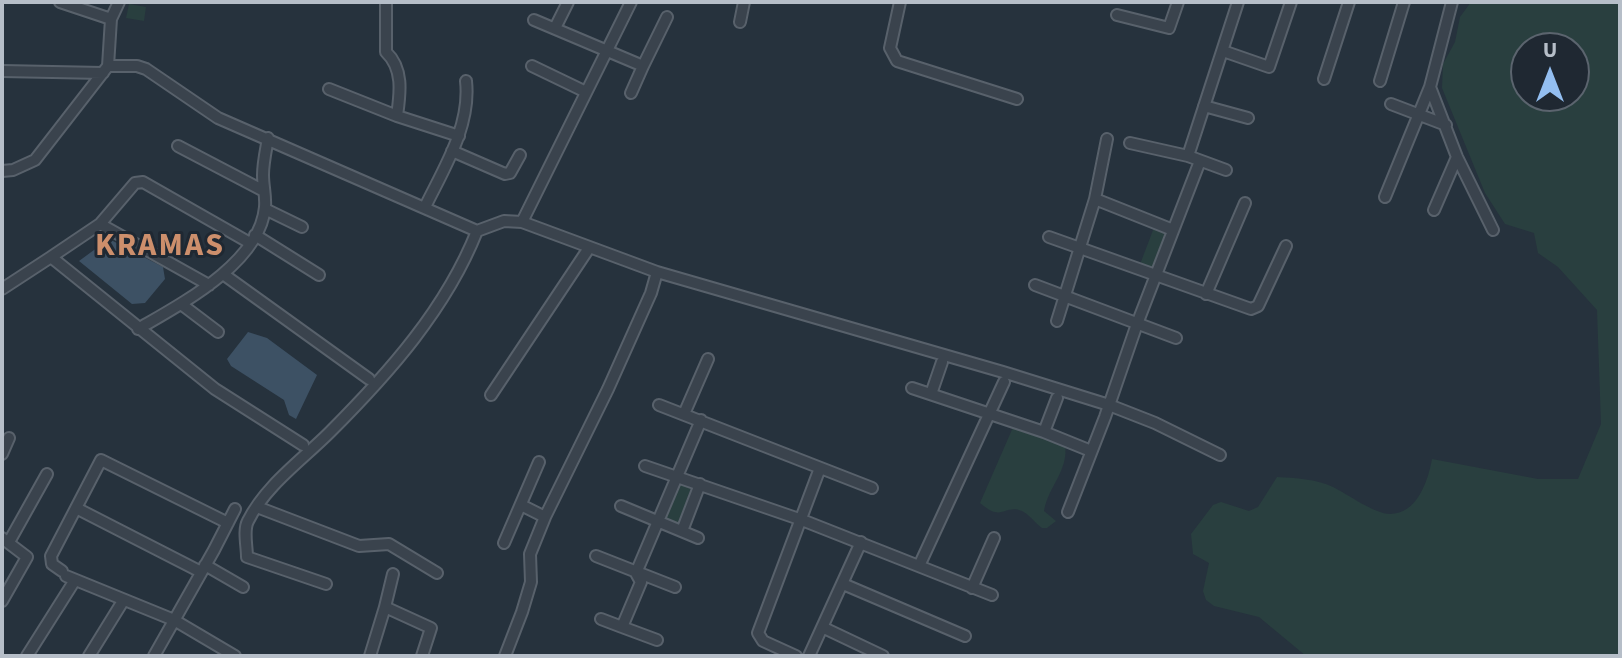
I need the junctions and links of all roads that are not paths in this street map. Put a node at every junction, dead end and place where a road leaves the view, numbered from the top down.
1 (60, 2) edge
2 (119, 2) edge
3 (386, 2) edge
4 (568, 2) edge
5 (631, 2) edge
6 (744, 2) edge
7 (900, 2) edge
8 (1178, 2) edge
9 (1238, 2) edge
10 (1291, 2) edge
11 (1349, 2) edge
12 (1404, 2) edge
13 (1452, 2) edge
14 (1117, 15) dead end
15 (667, 17) dead end
16 (111, 19) junction
17 (534, 20) dead end
18 (740, 22) dead end
19 (555, 28) junction
20 (607, 50) junction
21 (1223, 51) junction
22 (532, 66) dead end
23 (643, 66) junction
24 (105, 69) junction
25 (2, 71) edge
26 (1324, 79) dead end
27 (466, 81) dead end
28 (1380, 81) dead end
29 (1430, 87) junction
30 (329, 89) dead end
31 (586, 92) junction
32 (631, 93) dead end
33 (1017, 99) dead end
34 (1391, 104) dead end
35 (1204, 106) junction
36 (1420, 114) junction
37 (397, 116) junction
38 (1248, 118) dead end
39 (1446, 125) junction
40 (459, 136) junction
41 (1107, 139) dead end
42 (271, 140) junction
43 (1130, 143) dead end
44 (178, 146) dead end
45 (452, 151) junction
46 (520, 155) dead end
47 (1188, 156) junction
48 (1457, 157) junction
49 (1200, 161) junction
50 (1226, 170) dead end
51 (2, 171) edge
52 (264, 191) junction
53 (1385, 197) dead end
54 (1095, 199) junction
55 (1245, 203) dead end
56 (425, 207) junction
57 (265, 209) junction
58 (1434, 210) dead end
59 (522, 222) junction
60 (100, 224) junction
61 (302, 227) dead end
62 (1173, 230) junction
63 (1493, 230) dead end
64 (477, 231) junction
65 (1049, 237) dead end
66 (253, 239) junction
67 (1286, 246) dead end
68 (589, 248) junction
69 (1079, 248) junction
70 (51, 257) junction
71 (657, 272) junction
72 (223, 274) junction
73 (319, 275) dead end
74 (1156, 276) junction
75 (209, 285) junction
76 (1035, 285) dead end
77 (3, 288) edge
78 (1206, 294) junction
79 (1065, 296) junction
80 (181, 304) junction
81 (1057, 321) dead end
82 (1137, 324) junction
83 (138, 329) junction
84 (218, 332) dead end
85 (1176, 338) dead end
86 (708, 359) dead end
87 (942, 362) dead end
88 (369, 379) dead end
89 (1004, 382) dead end
90 (912, 388) dead end
91 (931, 394) junction
92 (491, 395) dead end
93 (1057, 398) dead end
94 (659, 405) dead end
95 (1109, 405) junction
96 (684, 414) junction
97 (991, 414) junction
98 (701, 420) junction
99 (1044, 432) junction
100 (9, 438) dead end
101 (303, 445) dead end
102 (1091, 451) junction
103 (2, 454) edge
104 (1220, 455) dead end
105 (539, 462) dead end
106 (645, 466) dead end
107 (820, 468) junction
108 (47, 474) dead end
109 (677, 476) junction
110 (700, 484) junction
111 (872, 488) dead end
112 (521, 505) junction
113 (621, 506) dead end
114 (257, 507) junction
115 (76, 508) junction
116 (235, 509) dead end
117 (1068, 512) dead end
118 (545, 517) junction
119 (802, 520) junction
120 (656, 521) junction
121 (228, 523) junction
122 (682, 531) junction
123 (698, 538) dead end
124 (994, 538) dead end
125 (6, 540) edge
126 (861, 542) junction
127 (504, 543) dead end
128 (596, 556) dead end
129 (919, 566) junction
130 (203, 569) junction
131 (437, 573) dead end
132 (636, 573) junction
133 (393, 574) dead end
134 (67, 576) junction
135 (326, 584) dead end
136 (843, 584) junction
137 (243, 587) dead end
138 (675, 587) dead end
139 (972, 588) junction
140 (992, 595) dead end
141 (2, 601) edge
142 (123, 601) junction
143 (385, 607) junction
144 (601, 619) dead end
145 (174, 620) junction
146 (622, 627) junction
147 (824, 628) junction
148 (965, 636) dead end
149 (657, 640) dead end
150 (219, 652) edge
151 (27, 656) edge
152 (89, 656) edge
153 (154, 656) edge
154 (235, 656) edge
155 (370, 656) edge
156 (422, 656) edge
157 (505, 656) edge
158 (796, 656) edge
159 (809, 656) edge
160 (883, 656) edge

1 - 16 street
2 - 16 street
3 - 37 street
4 - 19 street
5 - 20 street
6 - 18 street
7 - 33 street
8 - 14 street
9 - 21 street
10 - 21 street
11 - 26 street
12 - 28 street
13 - 29 street
15 - 23 street
16 - 24 street
17 - 19 street
19 - 20 street
20 - 23 street
20 - 31 street
21 - 35 street
22 - 31 street
23 - 32 street
24 - 25 street
24 - 42 street
24 - 51 street
27 - 40 street
29 - 36 street
29 - 39 street
30 - 37 street
31 - 59 street
34 - 36 street
35 - 38 street
35 - 47 street
36 - 39 street
36 - 53 street
37 - 40 street
39 - 48 street
40 - 45 street
41 - 54 street
42 - 52 street
42 - 56 street
43 - 47 street
44 - 52 street
45 - 46 street
45 - 56 street
47 - 49 street
48 - 58 street
48 - 63 street
49 - 50 street
49 - 62 street
52 - 57 street
54 - 62 street
54 - 69 street
55 - 78 street
56 - 64 street
57 - 61 street
57 - 66 street
59 - 64 street
59 - 68 street
60 - 66 street
60 - 70 street
60 - 75 street
62 - 74 street
64 - 114 street
65 - 69 street
66 - 72 street
66 - 73 street
67 - 78 street
68 - 71 street
68 - 92 street
69 - 74 street
69 - 79 street
70 - 77 street
70 - 83 street
71 - 95 street
71 - 118 street
72 - 75 street
72 - 88 street
74 - 78 street
74 - 82 street
75 - 80 street
76 - 79 street
79 - 81 street
79 - 82 street
80 - 83 street
80 - 84 street
82 - 85 street
82 - 95 street
83 - 101 street
86 - 96 street
87 - 91 street
89 - 97 street
90 - 91 street
91 - 97 street
93 - 99 street
94 - 96 street
95 - 102 street
95 - 104 street
96 - 98 street
97 - 99 street
97 - 129 street
98 - 107 street
98 - 109 street
99 - 102 street
100 - 103 street
102 - 117 street
105 - 112 street
106 - 109 street
107 - 111 street
107 - 119 street
108 - 125 street
109 - 110 street
109 - 120 street
110 - 119 street
110 - 122 street
112 - 118 street
112 - 127 street
113 - 120 street
114 - 131 street
114 - 135 street
115 - 121 street
115 - 130 street
115 - 134 street
116 - 121 street
118 - 157 street
119 - 126 street
119 - 158 street
120 - 122 street
120 - 132 street
121 - 130 street
122 - 123 street
124 - 139 street
125 - 141 street
126 - 129 street
126 - 136 street
128 - 132 street
129 - 139 street
130 - 137 street
130 - 145 street
132 - 138 street
132 - 146 street
133 - 143 street
134 - 142 street
134 - 151 street
136 - 147 street
136 - 148 street
139 - 140 street
142 - 145 street
142 - 152 street
143 - 155 street
143 - 156 street
144 - 146 street
145 - 150 street
145 - 153 street
146 - 149 street
147 - 159 street
147 - 160 street
150 - 154 street

